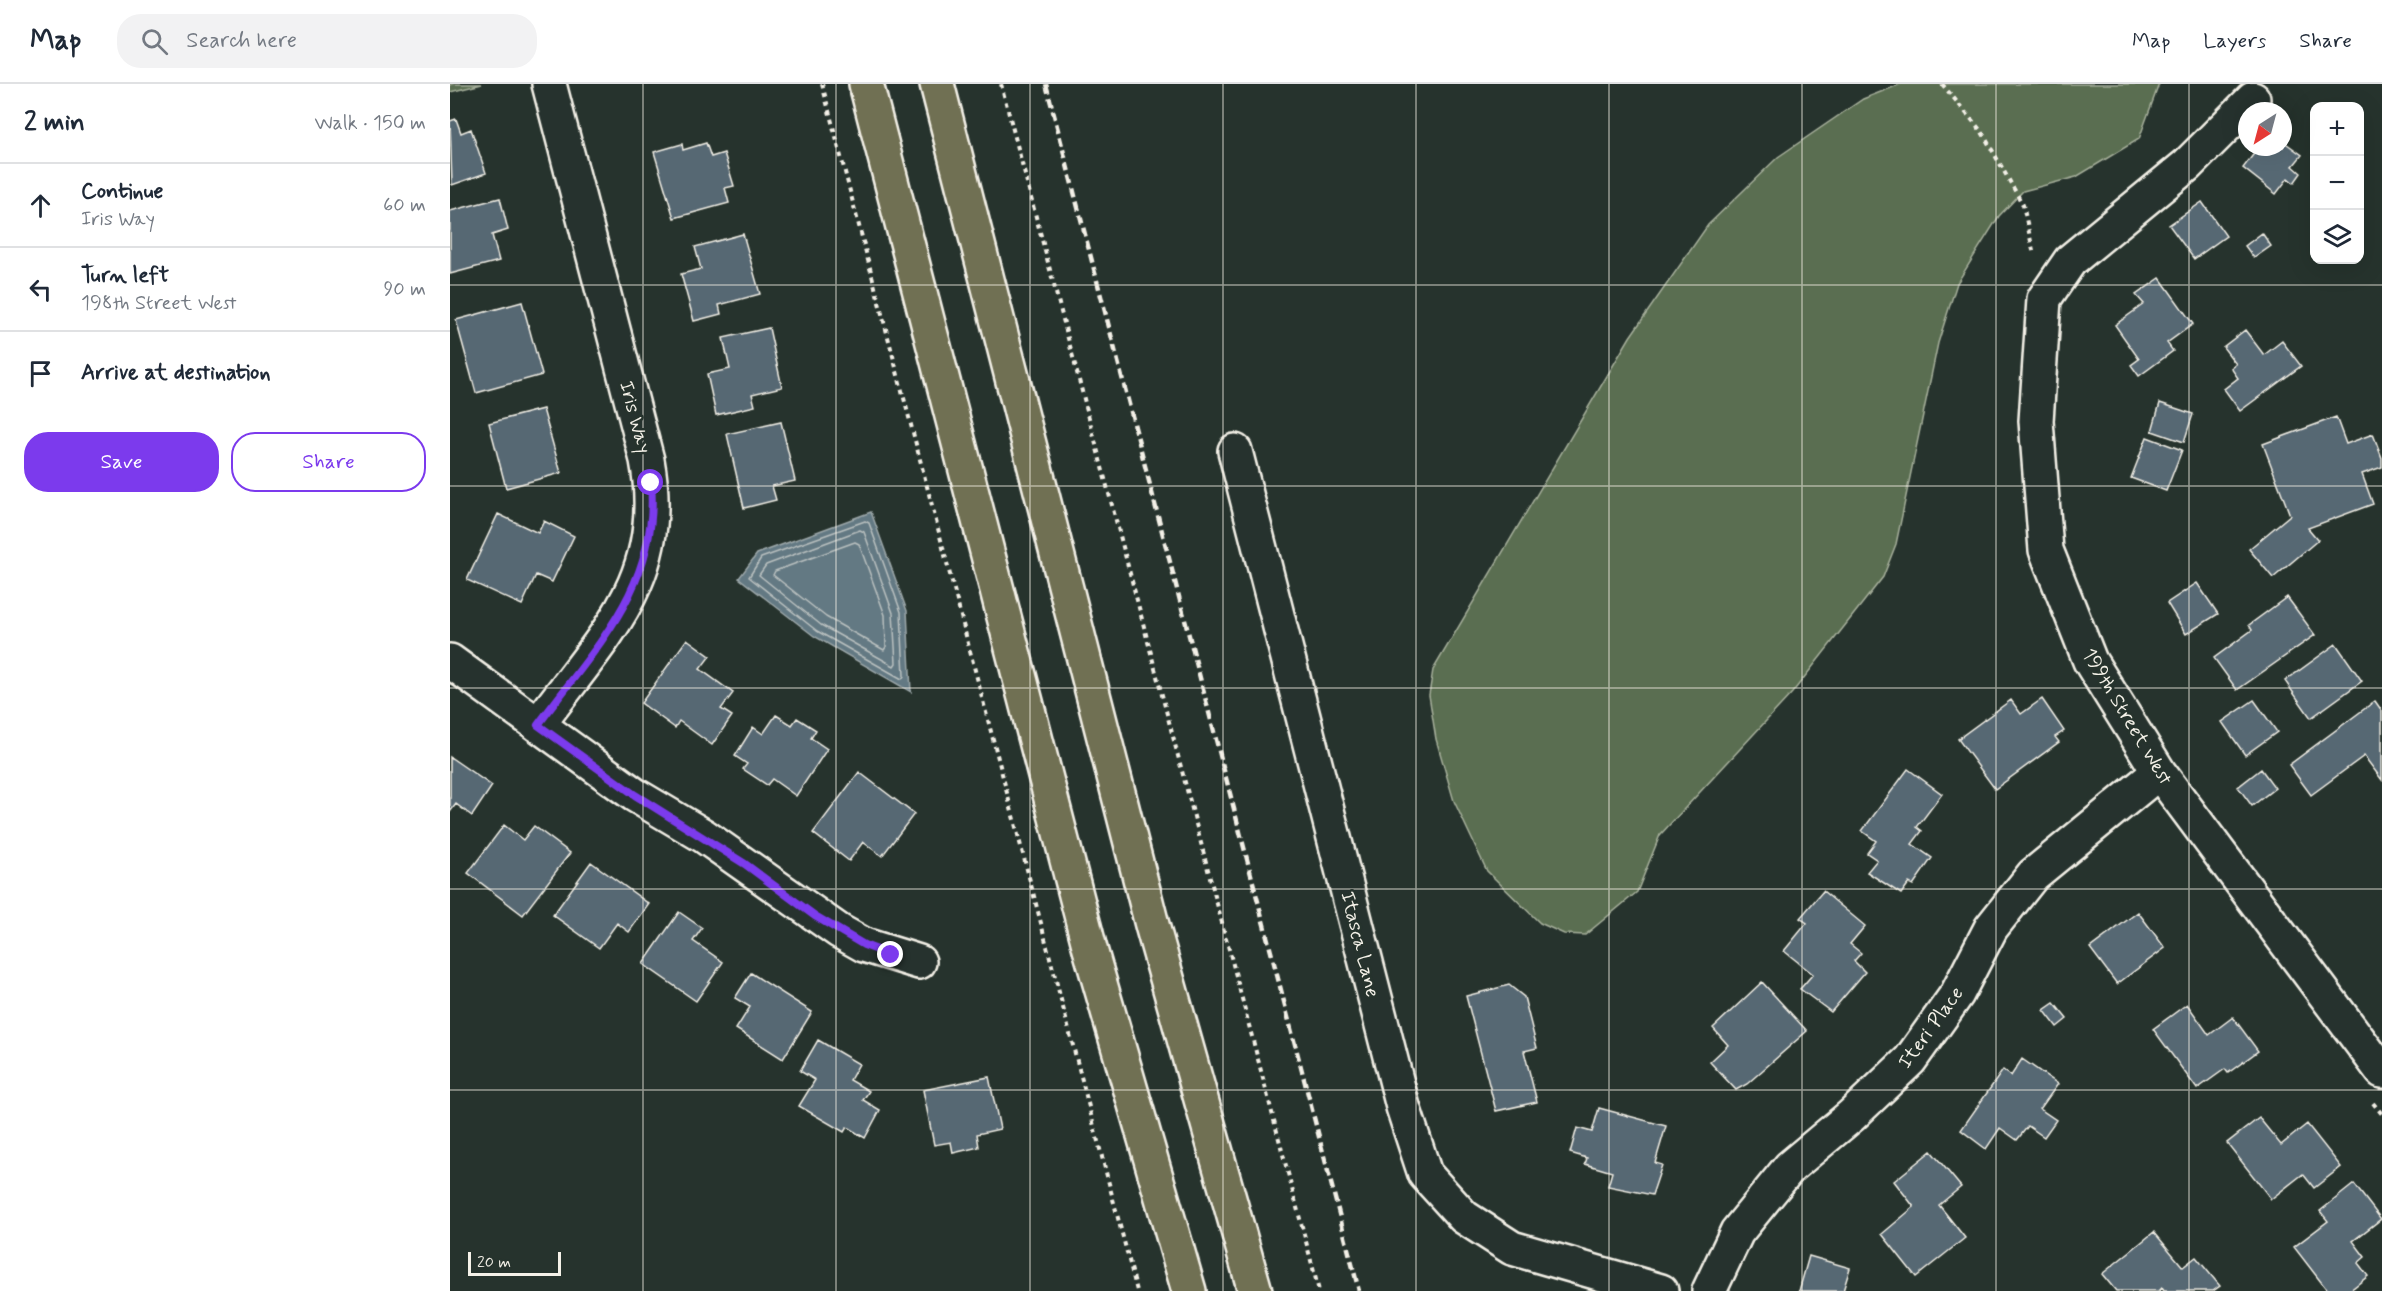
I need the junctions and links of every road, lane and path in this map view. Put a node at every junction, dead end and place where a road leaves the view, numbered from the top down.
1 (549, 84) edge
2 (822, 84) edge
3 (866, 84) edge
4 (937, 84) edge
5 (1001, 84) edge
6 (1942, 84) edge
7 (2253, 99) dead end
8 (2044, 299) junction
9 (1235, 451) dead end
10 (450, 661) edge
11 (538, 725) junction
12 (2159, 772) junction
13 (919, 963) dead end
14 (2382, 1071) edge
15 (1137, 1291) edge
16 (1189, 1291) edge
17 (1254, 1291) edge
18 (1319, 1291) edge
19 (1661, 1291) edge
20 (1709, 1291) edge

1 - 11 street, Iris Way
2 - 15 path
3 - 16 main road
4 - 17 main road
5 - 18 path
6 - 8 path
7 - 8 street
8 - 12 street, 199th Street West
9 - 19 street, Itasca Lane
10 - 11 street
11 - 13 street
12 - 14 street, 199th Street West
12 - 20 street, Iteri Place

